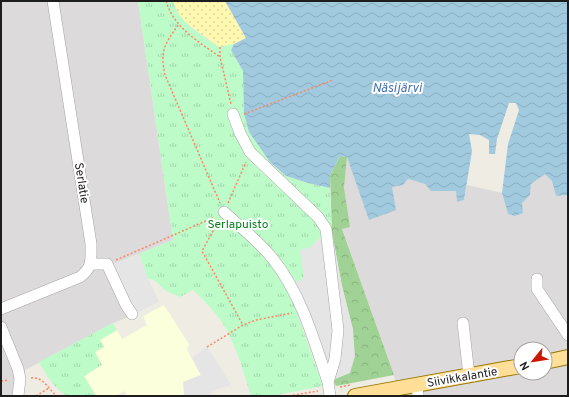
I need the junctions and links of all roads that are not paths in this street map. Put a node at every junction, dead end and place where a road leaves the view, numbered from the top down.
1 (54, 1) edge
2 (238, 114) road end
3 (224, 212) road end
4 (91, 264) junction
5 (537, 279) dead end
6 (1, 309) edge
7 (132, 314) dead end
8 (463, 323) dead end
9 (1, 327) edge
10 (568, 335) edge
11 (568, 357) edge
12 (553, 360) edge
13 (513, 368) edge
14 (468, 376) junction
15 (328, 382) junction
16 (418, 390) edge
17 (18, 396) edge
18 (330, 396) edge
19 (355, 396) edge

1 - 4 street, Serlatie
2 - 15 street
3 - 15 street
4 - 6 street
4 - 7 street
5 - 10 street
8 - 14 street
9 - 17 street
11 - 12 main road
13 - 14 main road, Siivikkalantie
14 - 16 main road, Siivikkalantie
15 - 18 street
16 - 19 main road, Siivikkalantie

